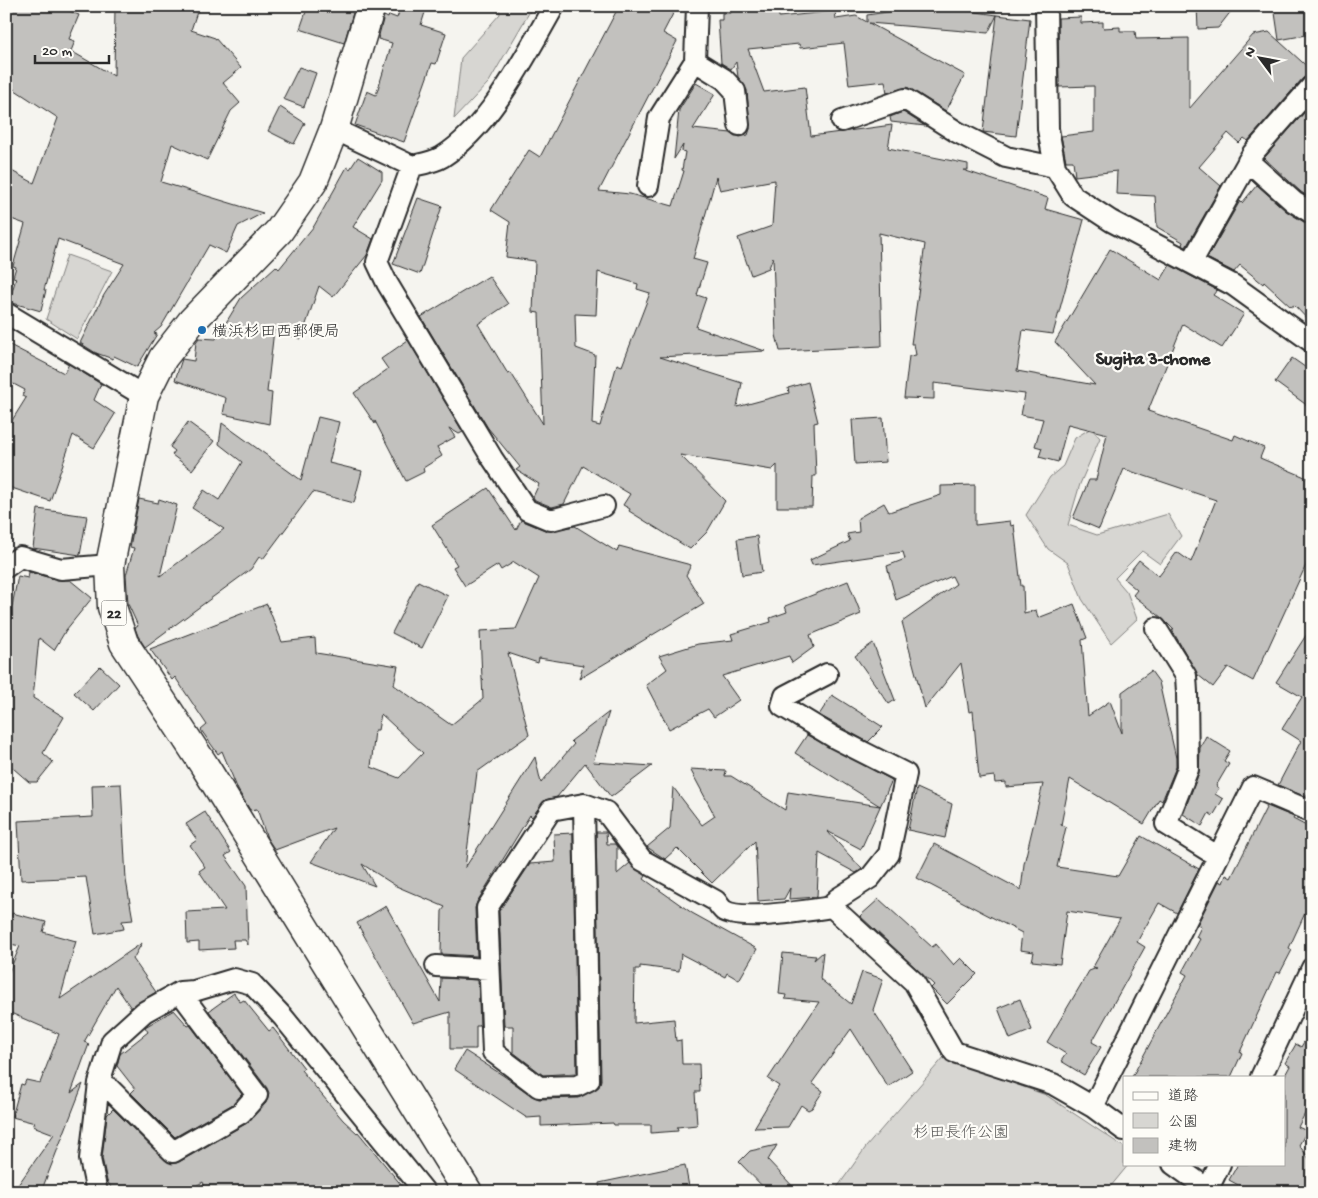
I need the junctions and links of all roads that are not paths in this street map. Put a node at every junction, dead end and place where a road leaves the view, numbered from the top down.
1 (371, 6) edge
2 (554, 6) edge
3 (697, 6) edge
4 (1046, 6) edge
5 (695, 61) junction
6 (1312, 86) edge
7 (842, 121) dead end
8 (739, 125) dead end
9 (334, 130) junction
10 (1248, 161) junction
11 (412, 166) junction
12 (1055, 167) junction
13 (648, 186) dead end
14 (1312, 213) edge
15 (1191, 263) junction
16 (6, 313) edge
17 (1312, 342) edge
18 (144, 396) junction
19 (604, 506) dead end
20 (110, 565) junction
21 (6, 567) edge
22 (1156, 628) dead end
23 (827, 674) dead end
24 (584, 804) junction
25 (1312, 812) edge
26 (1217, 856) junction
27 (832, 907) junction
28 (436, 966) dead end
29 (1312, 968) edge
30 (489, 969) junction
31 (180, 992) junction
32 (1261, 1076) edge
33 (99, 1083) junction
34 (1092, 1108) junction
35 (1123, 1129) edge
36 (1176, 1166) edge
37 (1219, 1166) edge
38 (90, 1188) edge
39 (1210, 1190) edge
40 (425, 1192) edge
41 (468, 1192) edge

1 - 9 main road, 22
2 - 11 street
3 - 5 street
4 - 12 street
5 - 8 street
5 - 13 street
6 - 10 street
7 - 12 street
9 - 11 street
9 - 18 main road, 22
10 - 14 street
10 - 15 street
11 - 19 street
12 - 15 street
15 - 17 street
16 - 18 street
18 - 20 main road, 22
20 - 21 street
20 - 41 main road, 22
22 - 26 street
23 - 27 street
24 - 27 street
24 - 30 street
24 - 30 street
25 - 26 street
26 - 34 street
27 - 34 street
28 - 30 street
29 - 32 street
31 - 33 street
31 - 33 street
31 - 40 street
33 - 38 street
34 - 35 street
36 - 39 street
37 - 39 street

